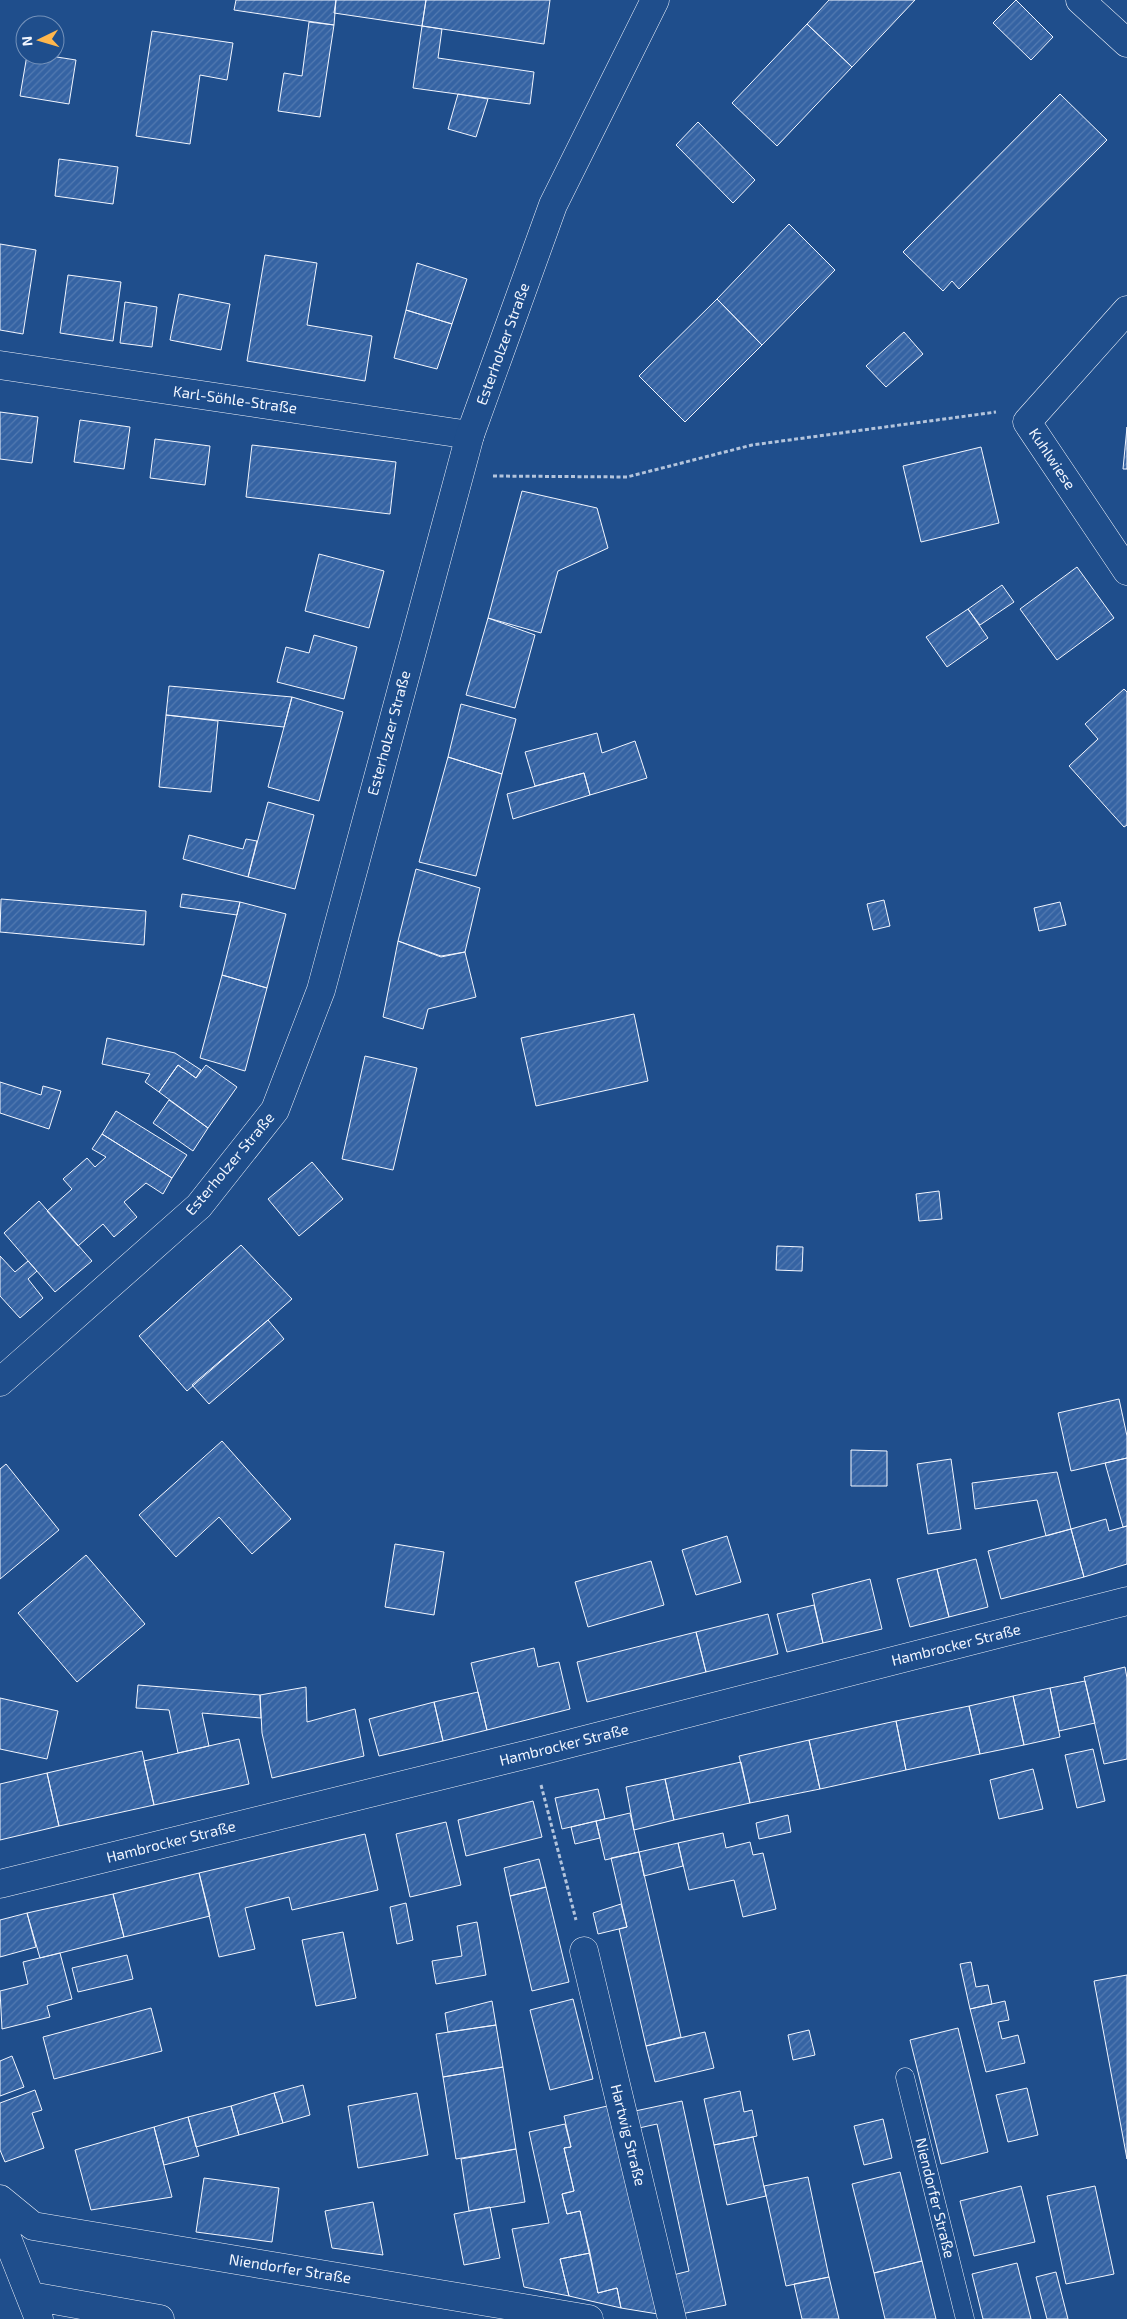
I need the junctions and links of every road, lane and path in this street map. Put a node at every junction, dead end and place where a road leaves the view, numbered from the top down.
1 (656, 0) edge
2 (1080, 0) edge
3 (1127, 43) edge
4 (1127, 310) edge
5 (0, 365) edge
6 (1042, 405) junction
7 (470, 435) junction
8 (458, 476) junction
9 (1127, 571) edge
10 (0, 1382) edge
11 (1127, 1601) edge
12 (533, 1753) junction
13 (0, 1884) edge
14 (584, 1951) joint
15 (905, 2077) dead end
16 (0, 2199) edge
17 (0, 2220) edge
18 (35, 2308) edge
19 (160, 2319) edge
20 (589, 2319) edge
21 (672, 2319) edge
22 (965, 2319) edge

1 - 7 street, Esterholzer Straße
2 - 3 street
4 - 6 street, Kuhlwiese
5 - 7 street, Karl-Söhle-Straße
6 - 8 path
6 - 9 street, Kuhlwiese
7 - 8 street, Esterholzer Straße
8 - 10 street, Esterholzer Straße
11 - 12 street, Hambrocker Straße
12 - 13 street, Hambrocker Straße
12 - 14 path
14 - 21 street, Hartwig Straße
15 - 22 lane, Niendorfer Straße
16 - 20 street, Niendorfer Straße
17 - 18 street
18 - 19 street

